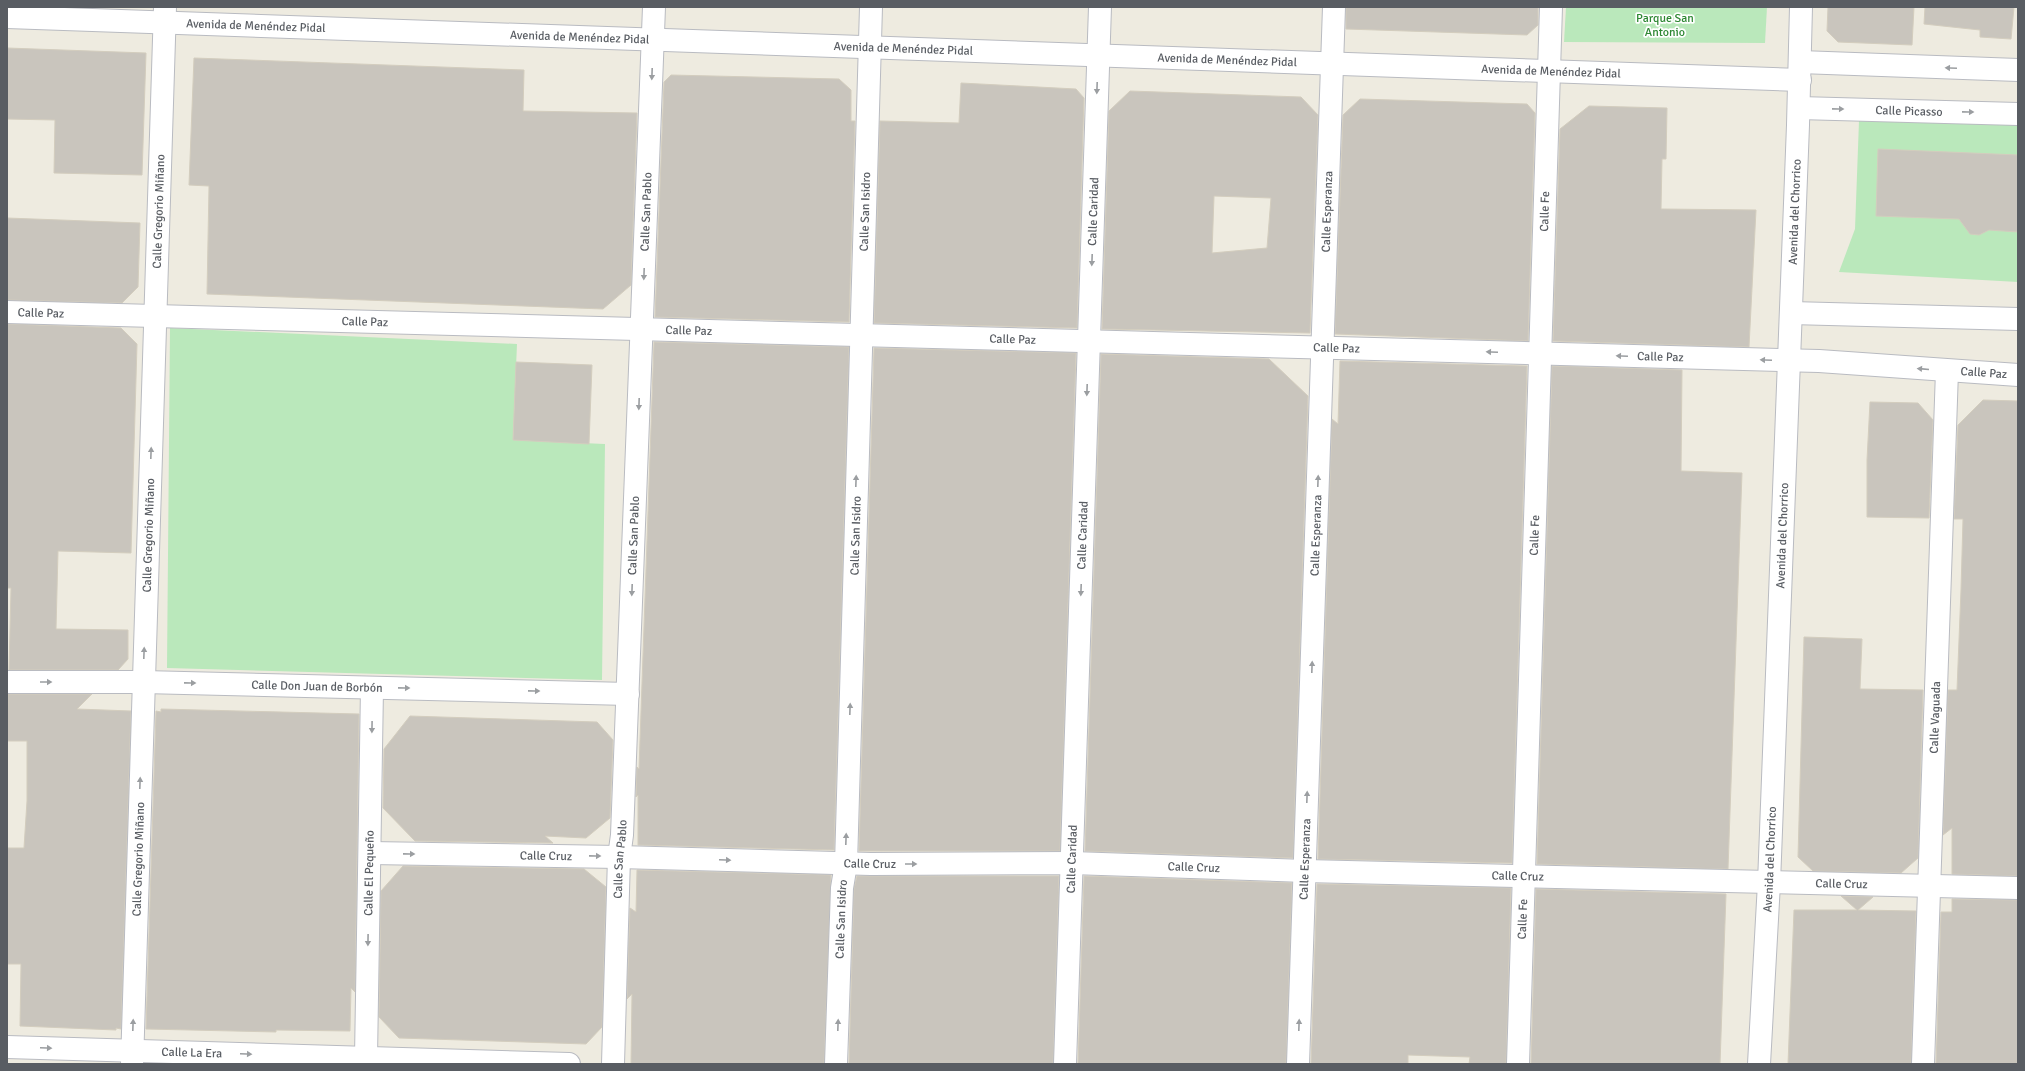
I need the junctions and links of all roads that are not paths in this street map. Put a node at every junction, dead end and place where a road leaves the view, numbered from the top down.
1 (654, 7) edge
2 (871, 7) edge
3 (1100, 7) edge
4 (1334, 7) edge
5 (1551, 7) edge
6 (1801, 7) edge
7 (165, 15) edge
8 (7, 17) edge
9 (653, 41) junction
10 (870, 48) junction
11 (1098, 56) junction
12 (1332, 64) junction
13 (2018, 70) edge
14 (1800, 71) junction
15 (1549, 72) junction
16 (1799, 108) junction
17 (2018, 114) edge
18 (7, 312) edge
19 (1791, 313) junction
20 (155, 315) junction
21 (2018, 319) edge
22 (642, 329) junction
23 (860, 335) junction
24 (1089, 341) junction
25 (1323, 347) junction
26 (1540, 354) junction
27 (1789, 360) junction
28 (1947, 371) junction
29 (2018, 375) edge
30 (7, 682) edge
31 (144, 682) junction
32 (372, 688) junction
33 (628, 694) junction
34 (370, 853) junction
35 (619, 857) junction
36 (1072, 863) junction
37 (846, 864) junction
38 (1305, 872) junction
39 (1524, 877) junction
40 (1769, 883) junction
41 (1929, 886) junction
42 (2018, 888) edge
43 (7, 1047) edge
44 (132, 1057) edge
45 (366, 1058) junction
46 (569, 1064) edge
47 (613, 1064) edge
48 (836, 1064) edge
49 (1065, 1064) edge
50 (1298, 1064) edge
51 (1518, 1064) edge
52 (1759, 1064) edge
53 (1923, 1064) edge

1 - 9 street, Calle San Pablo
2 - 10 street, Calle San Isidro
3 - 11 street, Calle Caridad
4 - 12 street, Calle Esperanza
5 - 15 street, Calle Fe
6 - 14 street, Avenida del Chorrico
7 - 8 street, Avenida de Menéndez Pidal
7 - 9 street, Avenida de Menéndez Pidal
7 - 20 street, Calle Gregorio Miñano
9 - 10 street, Avenida de Menéndez Pidal
9 -> 22 street, Calle San Pablo
10 - 11 street, Avenida de Menéndez Pidal
10 - 23 street, Calle San Isidro
11 - 12 street, Avenida de Menéndez Pidal
11 -> 24 street, Calle Caridad
12 - 15 street, Avenida de Menéndez Pidal
12 - 25 street, Calle Esperanza
13 -> 14 street
14 - 15 street, Avenida de Menéndez Pidal
14 - 16 street, Avenida del Chorrico
15 - 26 street, Calle Fe
16 -> 17 street, Calle Picasso
16 - 19 street, Avenida del Chorrico
18 - 20 street, Calle Paz
19 - 21 street
19 - 27 street, Avenida del Chorrico
20 - 22 street, Calle Paz
31 -> 20 street, Calle Gregorio Miñano
22 - 23 street, Calle Paz
22 -> 33 street, Calle San Pablo
23 - 24 street, Calle Paz
37 -> 23 street, Calle San Isidro
24 - 25 street, Calle Paz
24 -> 36 street, Calle Caridad
26 -> 25 street, Calle Paz
38 -> 25 street, Calle Esperanza
27 -> 26 street, Calle Paz
26 - 39 street, Calle Fe
28 -> 27 street, Calle Paz
27 - 40 street, Avenida del Chorrico
28 - 29 street, Calle Paz
28 - 41 street, Calle Vaguada
30 -> 31 street, Calle Don Juan de Borbón
31 -> 32 street, Calle Don Juan de Borbón
44 -> 31 street, Calle Gregorio Miñano
32 -> 33 street, Calle Don Juan de Borbón
32 -> 34 street, Calle El Pequeño
33 - 35 street, Calle San Pablo
34 -> 35 street, Calle Cruz
34 -> 45 street, Calle El Pequeño
35 -> 37 street, Calle Cruz
35 - 47 street, Calle San Pablo
37 -> 36 street, Calle Cruz
36 - 38 street, Calle Cruz
36 - 49 street, Calle Caridad
48 -> 37 street, Calle San Isidro
38 - 39 street, Calle Cruz
50 -> 38 street, Calle Esperanza
39 - 40 street, Calle Cruz
39 - 51 street, Calle Fe
40 - 41 street, Calle Cruz
40 - 52 street, Avenida del Chorrico
41 - 42 street, Calle Cruz
41 - 53 street, Calle Vaguada
43 -> 44 street, Calle La Era
44 -> 45 street, Calle La Era
45 - 46 street, Calle La Era

